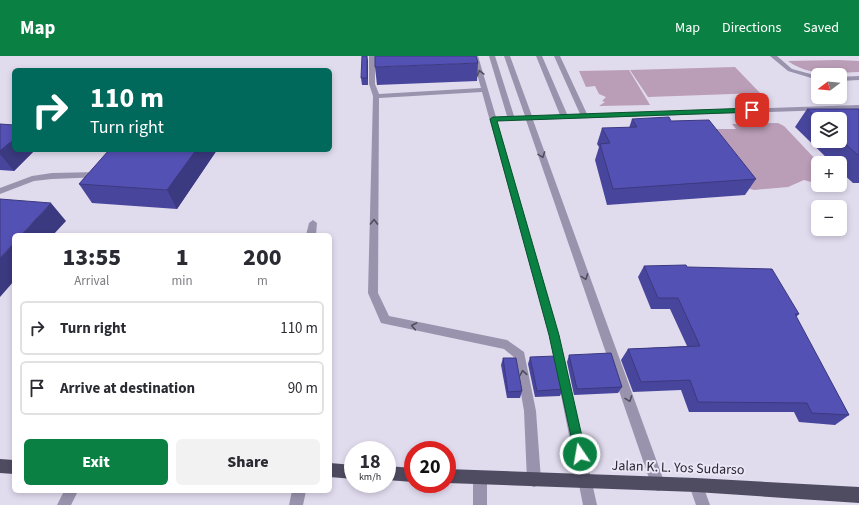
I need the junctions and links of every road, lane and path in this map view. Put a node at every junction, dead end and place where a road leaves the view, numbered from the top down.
1 (372, 56) edge
2 (475, 56) edge
3 (492, 56) edge
4 (507, 56) edge
5 (539, 56) edge
6 (557, 56) edge
7 (773, 56) edge
8 (811, 76) edge
9 (859, 78) edge
10 (847, 79) edge
11 (485, 90) junction
12 (376, 96) junction
13 (859, 107) edge
14 (584, 115) junction
15 (564, 116) junction
16 (511, 118) junction
17 (528, 118) junction
18 (493, 119) junction
19 (105, 175) edge
20 (0, 191) edge
21 (313, 223) dead end
22 (310, 233) edge
23 (0, 466) edge
24 (12, 467) edge
25 (332, 470) edge
26 (344, 471) edge
27 (456, 477) edge
28 (480, 478) junction
29 (534, 480) junction
30 (586, 482) junction
31 (658, 484) junction
32 (696, 485) junction
33 (70, 493) edge
34 (299, 493) edge
35 (859, 494) edge
36 (64, 505) edge
37 (296, 505) edge
38 (480, 505) edge
39 (590, 505) edge
40 (704, 505) edge

1 - 12 street
11 -> 2 street
3 - 16 street
4 - 17 street
5 - 15 street
6 - 14 street
7 - 8 street
9 - 10 street
11 - 12 street
11 - 18 street
29 -> 12 street
13 - 14 street
14 - 15 street
15 - 17 street
16 - 17 street
16 - 18 street
17 -> 31 street
18 - 30 street
19 - 20 street
21 - 22 street
23 - 24 highway
25 - 26 highway
27 - 28 highway, Jalan K. L. Yos Sudarso
28 - 29 highway, Jalan K. L. Yos Sudarso
28 - 38 street
29 - 30 highway, Jalan K. L. Yos Sudarso
30 - 31 highway, Jalan K. L. Yos Sudarso
30 - 39 street
31 - 32 highway, Jalan K. L. Yos Sudarso
32 - 35 highway, Jalan K. L. Yos Sudarso
32 - 40 street
33 - 36 street
34 - 37 street

